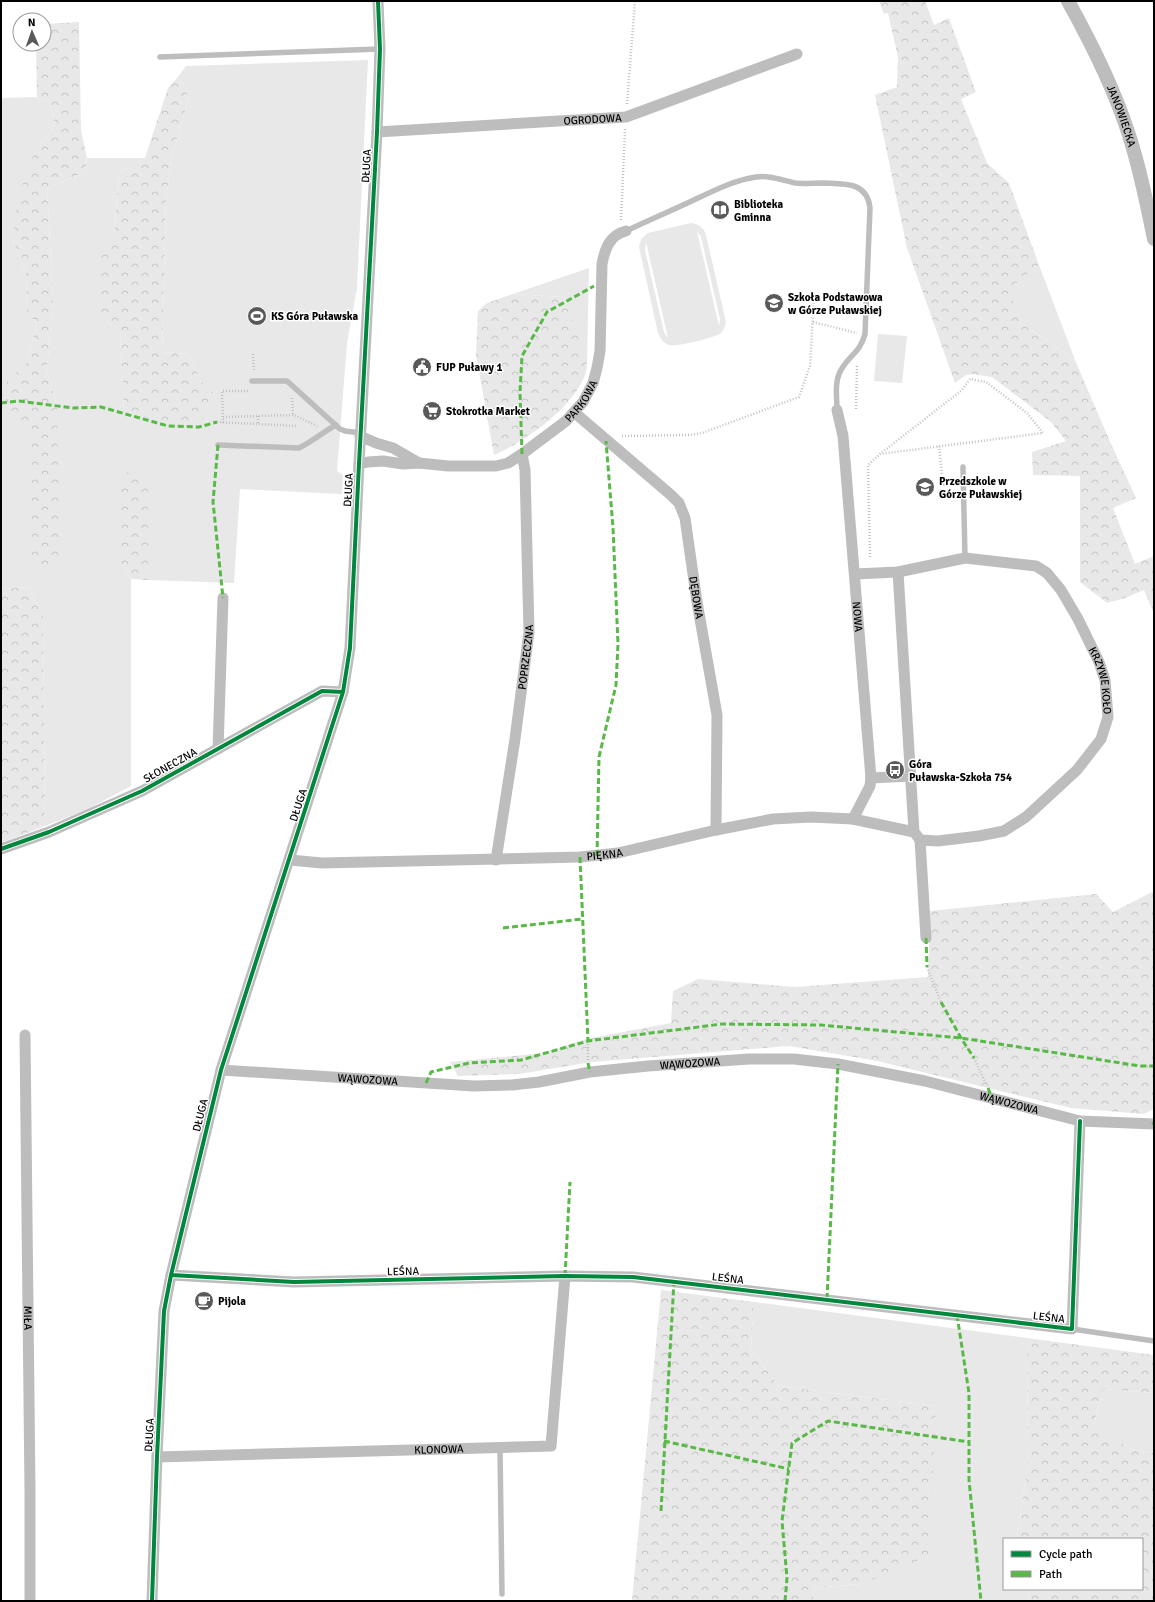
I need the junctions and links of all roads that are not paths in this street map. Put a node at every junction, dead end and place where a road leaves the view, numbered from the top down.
1 (378, 1) edge
2 (1068, 1) edge
3 (380, 49) junction
4 (796, 54) dead end
5 (160, 57) dead end
6 (377, 132) junction
7 (623, 231) joint
8 (1154, 239) edge
9 (252, 381) dead end
10 (837, 410) joint
11 (574, 413) junction
12 (336, 425) junction
13 (360, 434) junction
14 (218, 445) dead end
15 (522, 454) junction
16 (420, 463) junction
17 (359, 464) junction
18 (963, 467) dead end
19 (963, 482) junction
20 (943, 483) road end
21 (965, 558) junction
22 (898, 572) junction
23 (855, 574) junction
24 (223, 598) dead end
25 (344, 692) junction
26 (218, 748) junction
27 (911, 776) junction
28 (871, 778) junction
29 (853, 819) junction
30 (716, 830) junction
31 (917, 836) junction
32 (1, 849) edge
33 (290, 860) junction
34 (496, 860) junction
35 (926, 938) dead end
36 (25, 1035) dead end
37 (221, 1070) junction
38 (1080, 1121) junction
39 (1154, 1124) edge
40 (171, 1275) junction
41 (565, 1276) junction
42 (1072, 1329) junction
43 (1154, 1341) edge
44 (500, 1448) junction
45 (157, 1457) junction
46 (502, 1594) dead end
47 (30, 1601) edge
48 (152, 1601) edge

1 - 3 street, DŁUGA
2 - 8 street, JANOWIECKA
3 - 5 lane
3 - 6 street, DŁUGA
4 - 6 street, OGRODOWA
6 - 13 street, DŁUGA
7 - 10 lane
7 - 11 street, PARKOWA
9 - 12 lane
10 - 23 street, NOWA
11 - 15 street, PARKOWA
11 - 30 street, DĘBOWA
12 - 13 lane
12 - 14 lane
13 - 16 street, PARKOWA
13 - 17 street, DŁUGA
15 - 16 street, PARKOWA
15 - 34 street, POPRZECZNA
16 - 17 street, PARKOWA
17 - 25 street, DŁUGA
18 - 19 lane
19 - 20 lane
19 - 21 lane
21 - 22 street, KRZYWE KOŁO
21 - 31 street, KRZYWE KOŁO
22 - 23 street, KRZYWE KOŁO
22 - 27 street
23 - 28 street, NOWA
24 - 26 street
25 - 26 street, SŁONECZNA
25 - 33 street, DŁUGA
26 - 32 street, SŁONECZNA
27 - 28 street
27 - 31 street
28 - 29 street, NOWA
29 - 30 street, PIĘKNA
29 - 31 street, PIĘKNA
30 - 34 street, PIĘKNA
31 - 35 street
33 - 34 street, PIĘKNA
33 - 37 street, DŁUGA
36 - 47 street, MIŁA
37 - 38 street, WĄWOZOWA
37 - 40 street, DŁUGA
38 - 39 street, WĄWOZOWA
38 - 42 street, LEŚNA
40 - 41 street, LEŚNA
40 - 45 street, DŁUGA
41 - 42 street, LEŚNA
41 - 44 street, KLONOWA
42 - 43 lane
44 - 45 street, KLONOWA
44 - 46 lane
45 - 48 street, DŁUGA

